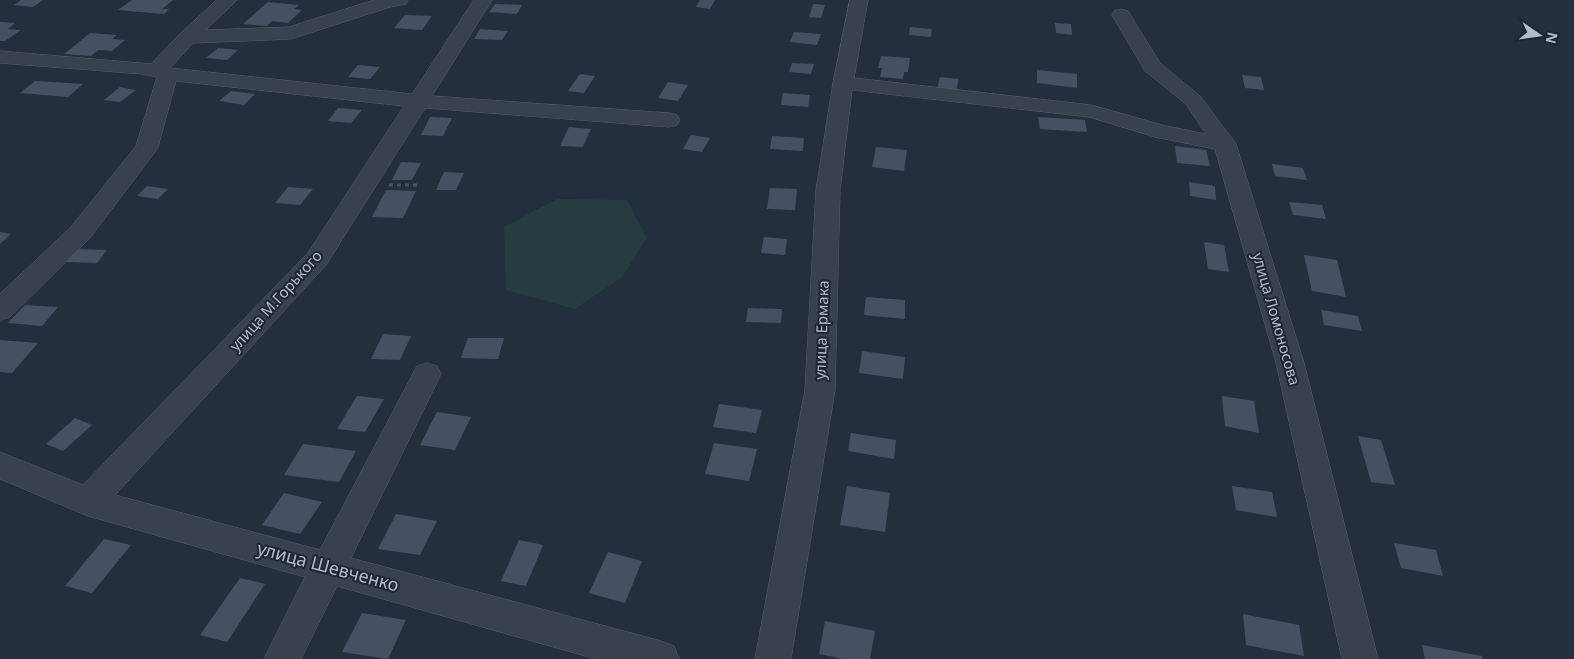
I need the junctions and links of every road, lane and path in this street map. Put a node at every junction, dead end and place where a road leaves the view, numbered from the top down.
1 (228, 0) edge
2 (399, 0) edge
3 (483, 0) edge
4 (859, 0) edge
5 (1121, 15) dead end
6 (188, 37) junction
7 (0, 57) edge
8 (162, 73) junction
9 (843, 83) junction
10 (417, 101) junction
11 (669, 120) dead end
12 (1225, 144) junction
13 (0, 310) edge
14 (427, 374) dead end
15 (0, 464) edge
16 (88, 502) junction
17 (329, 567) junction
18 (282, 659) edge
19 (661, 659) edge
20 (773, 659) edge
21 (1360, 659) edge

1 - 6 street
2 - 6 street
3 - 10 street, улица М.Горького
4 - 9 street, улица Ермака
5 - 12 street, улица Ломоносова
6 - 8 street
7 - 8 street
8 - 10 street
8 - 13 street
9 - 12 street
9 - 20 street, улица Ермака
10 - 11 street
10 - 16 street, улица М.Горького
12 - 21 street, улица Ломоносова
14 - 17 street
15 - 16 street, улица Шевченко
16 - 17 street, улица Шевченко
17 - 18 street
17 - 19 street, улица Шевченко

